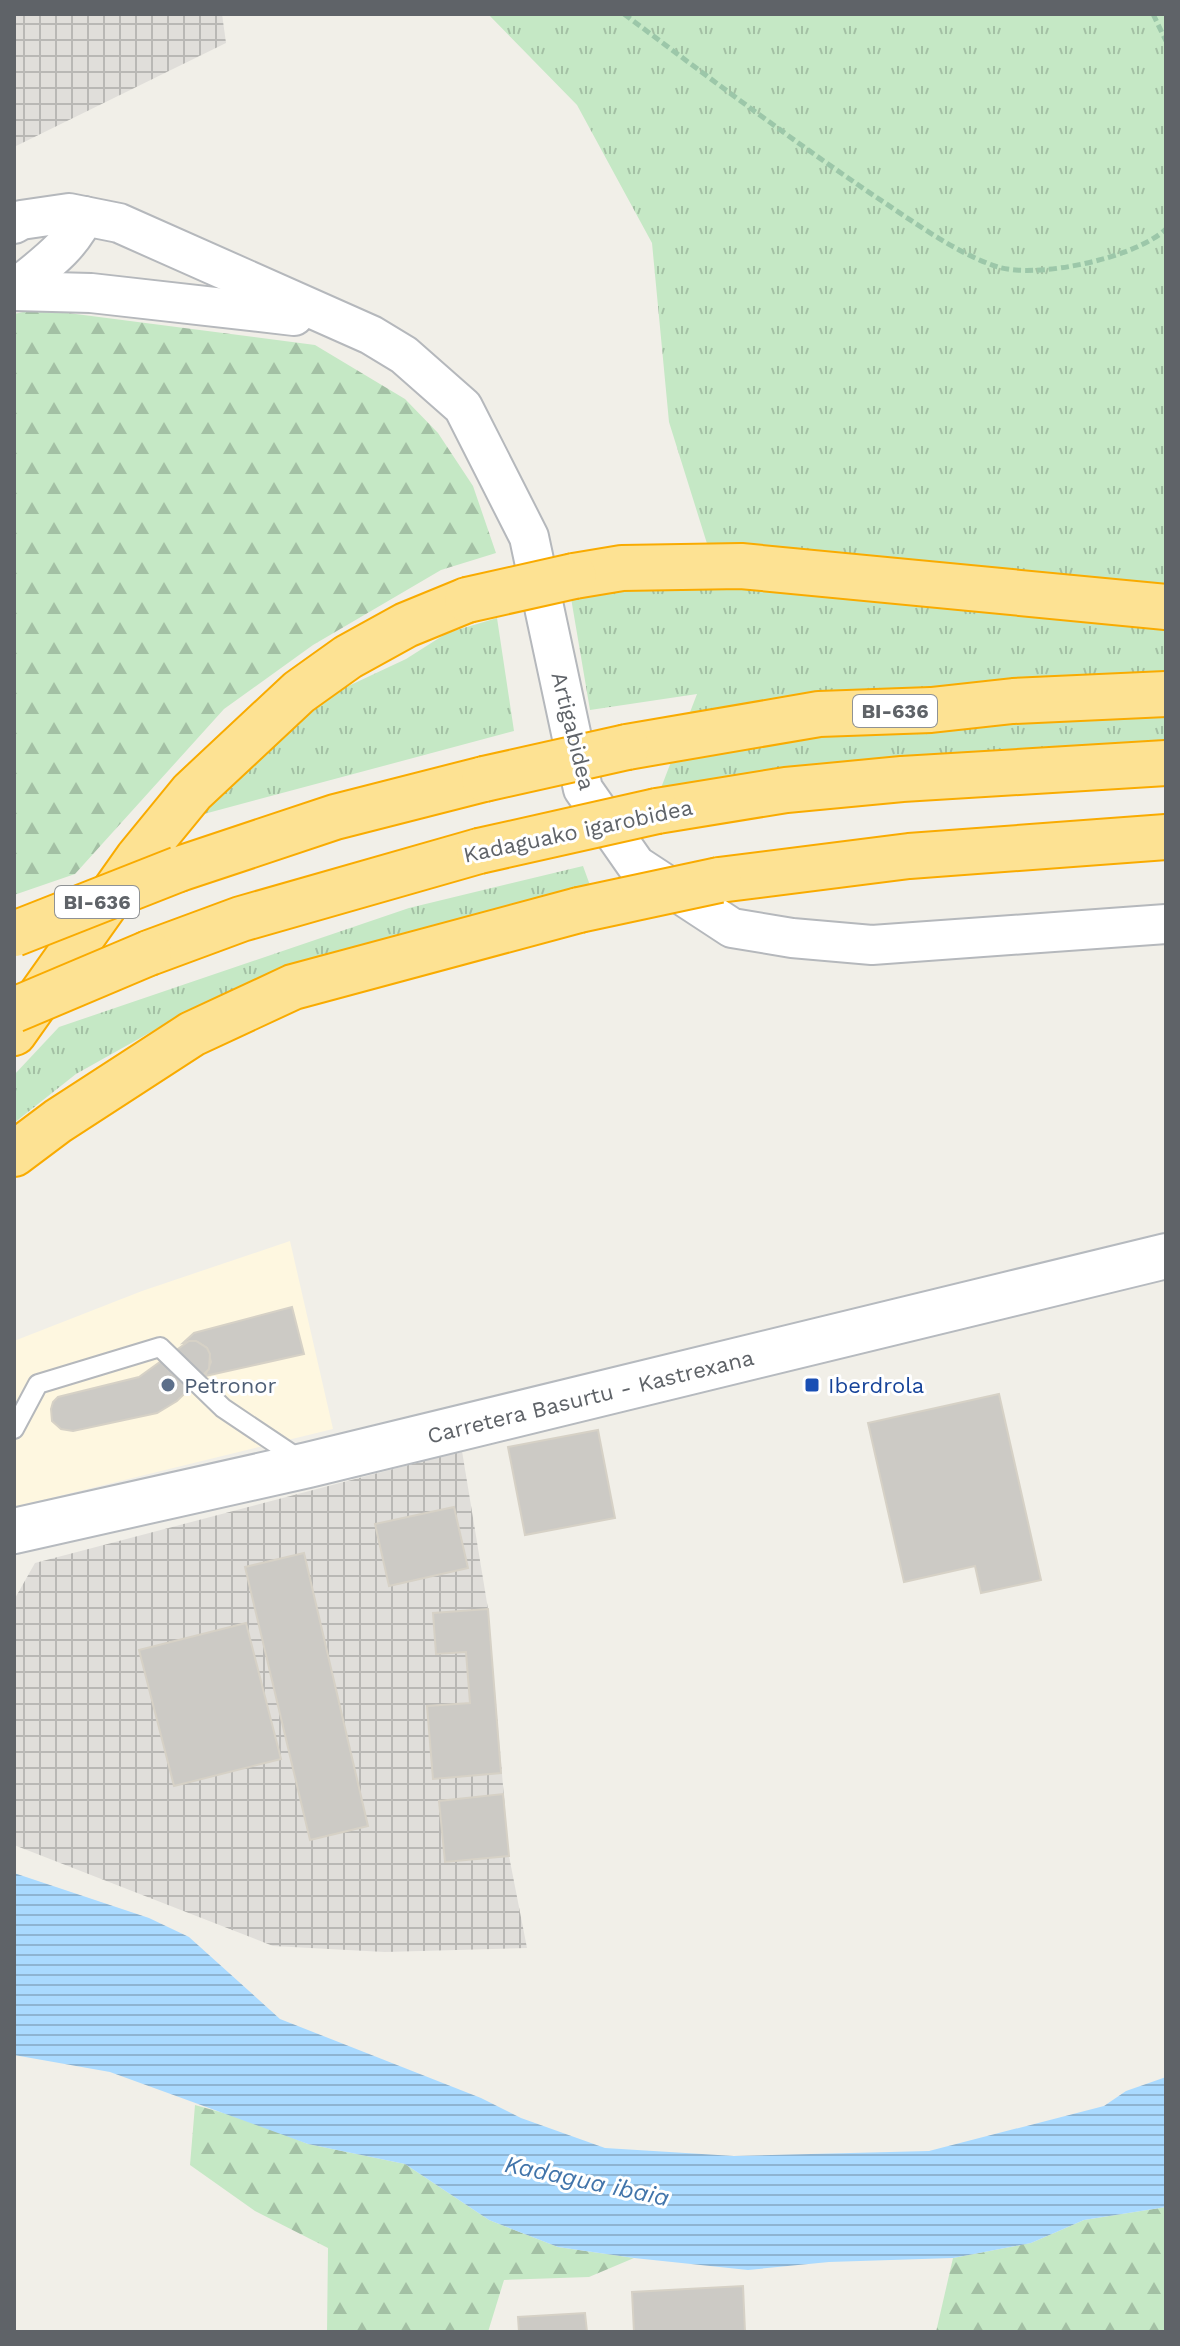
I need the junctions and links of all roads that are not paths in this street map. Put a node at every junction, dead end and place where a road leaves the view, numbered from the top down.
1 (84, 216) junction
2 (14, 224) edge
3 (14, 291) edge
4 (371, 335) junction
5 (1166, 607) edge
6 (1166, 694) edge
7 (1166, 763) edge
8 (1166, 837) edge
9 (1166, 924) edge
10 (14, 934) edge
11 (14, 1010) edge
12 (14, 1033) edge
13 (14, 1154) edge
14 (1166, 1256) edge
15 (14, 1429) edge
16 (308, 1465) junction
17 (14, 1531) edge

1 - 2 street
1 - 3 street
1 - 4 street
3 - 4 street
4 - 9 street, Artigabidea
5 - 12 highway, bridge
6 - 10 highway, BI-636, bridge
7 - 11 highway, Kadaguako igarobidea, bridge
8 - 13 highway, bridge
14 - 16 street, Carretera Basurtu - Kastrexana
15 - 16 lane
16 - 17 street, Carretera Basurtu - Kastrexana

